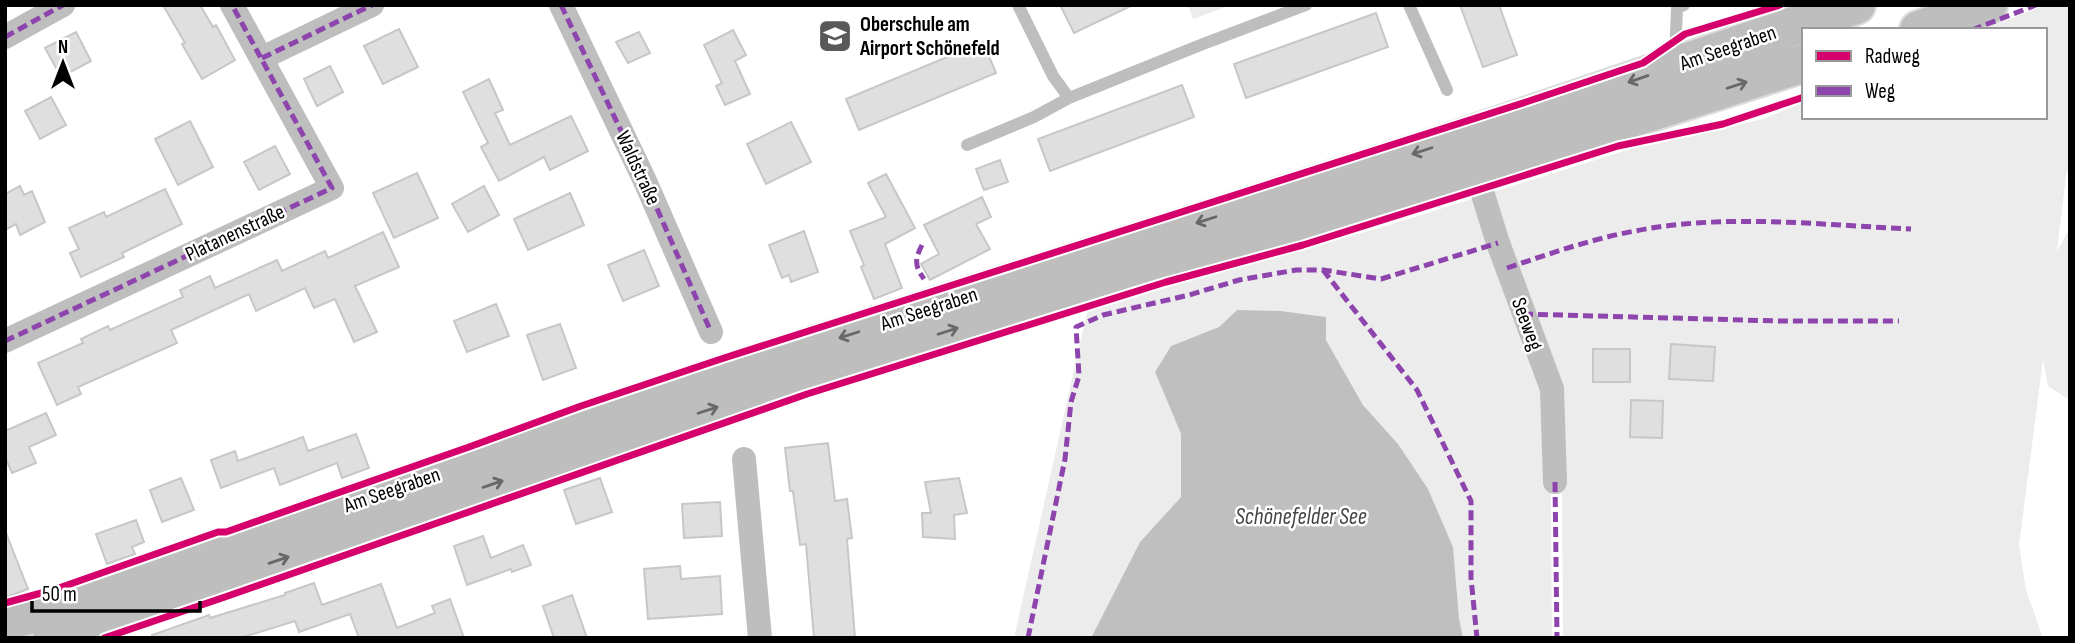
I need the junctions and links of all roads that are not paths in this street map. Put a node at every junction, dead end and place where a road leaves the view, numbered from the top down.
1 (63, 5) edge
2 (232, 5) edge
3 (372, 5) edge
4 (561, 5) edge
5 (1018, 5) edge
6 (1306, 5) edge
7 (1409, 5) edge
8 (1684, 5) edge
9 (1987, 5) edge
10 (1847, 13) edge
11 (1924, 28) edge
12 (5, 37) edge
13 (262, 58) junction
14 (1802, 64) edge
15 (1675, 66) junction
16 (1447, 90) dead end
17 (1069, 98) junction
18 (967, 145) dead end
19 (1475, 169) junction
20 (711, 332) dead end
21 (5, 341) edge
22 (744, 459) dead end
23 (1555, 482) dead end
24 (5, 622) edge
25 (52, 638) edge
26 (760, 638) edge

1 - 12 street
2 - 13 street
3 - 13 street
4 - 20 street, Waldstraße
5 - 17 lane
6 - 17 lane
7 - 16 lane
8 - 15 lane
9 - 11 main road
10 - 15 main road, Am Seegraben
13 - 21 street, Platanenstraße
19 -> 14 main road, Am Seegraben
15 -> 24 main road, Am Seegraben
17 - 18 lane
19 - 23 street, Seeweg
25 -> 19 main road, Am Seegraben
22 - 26 street

